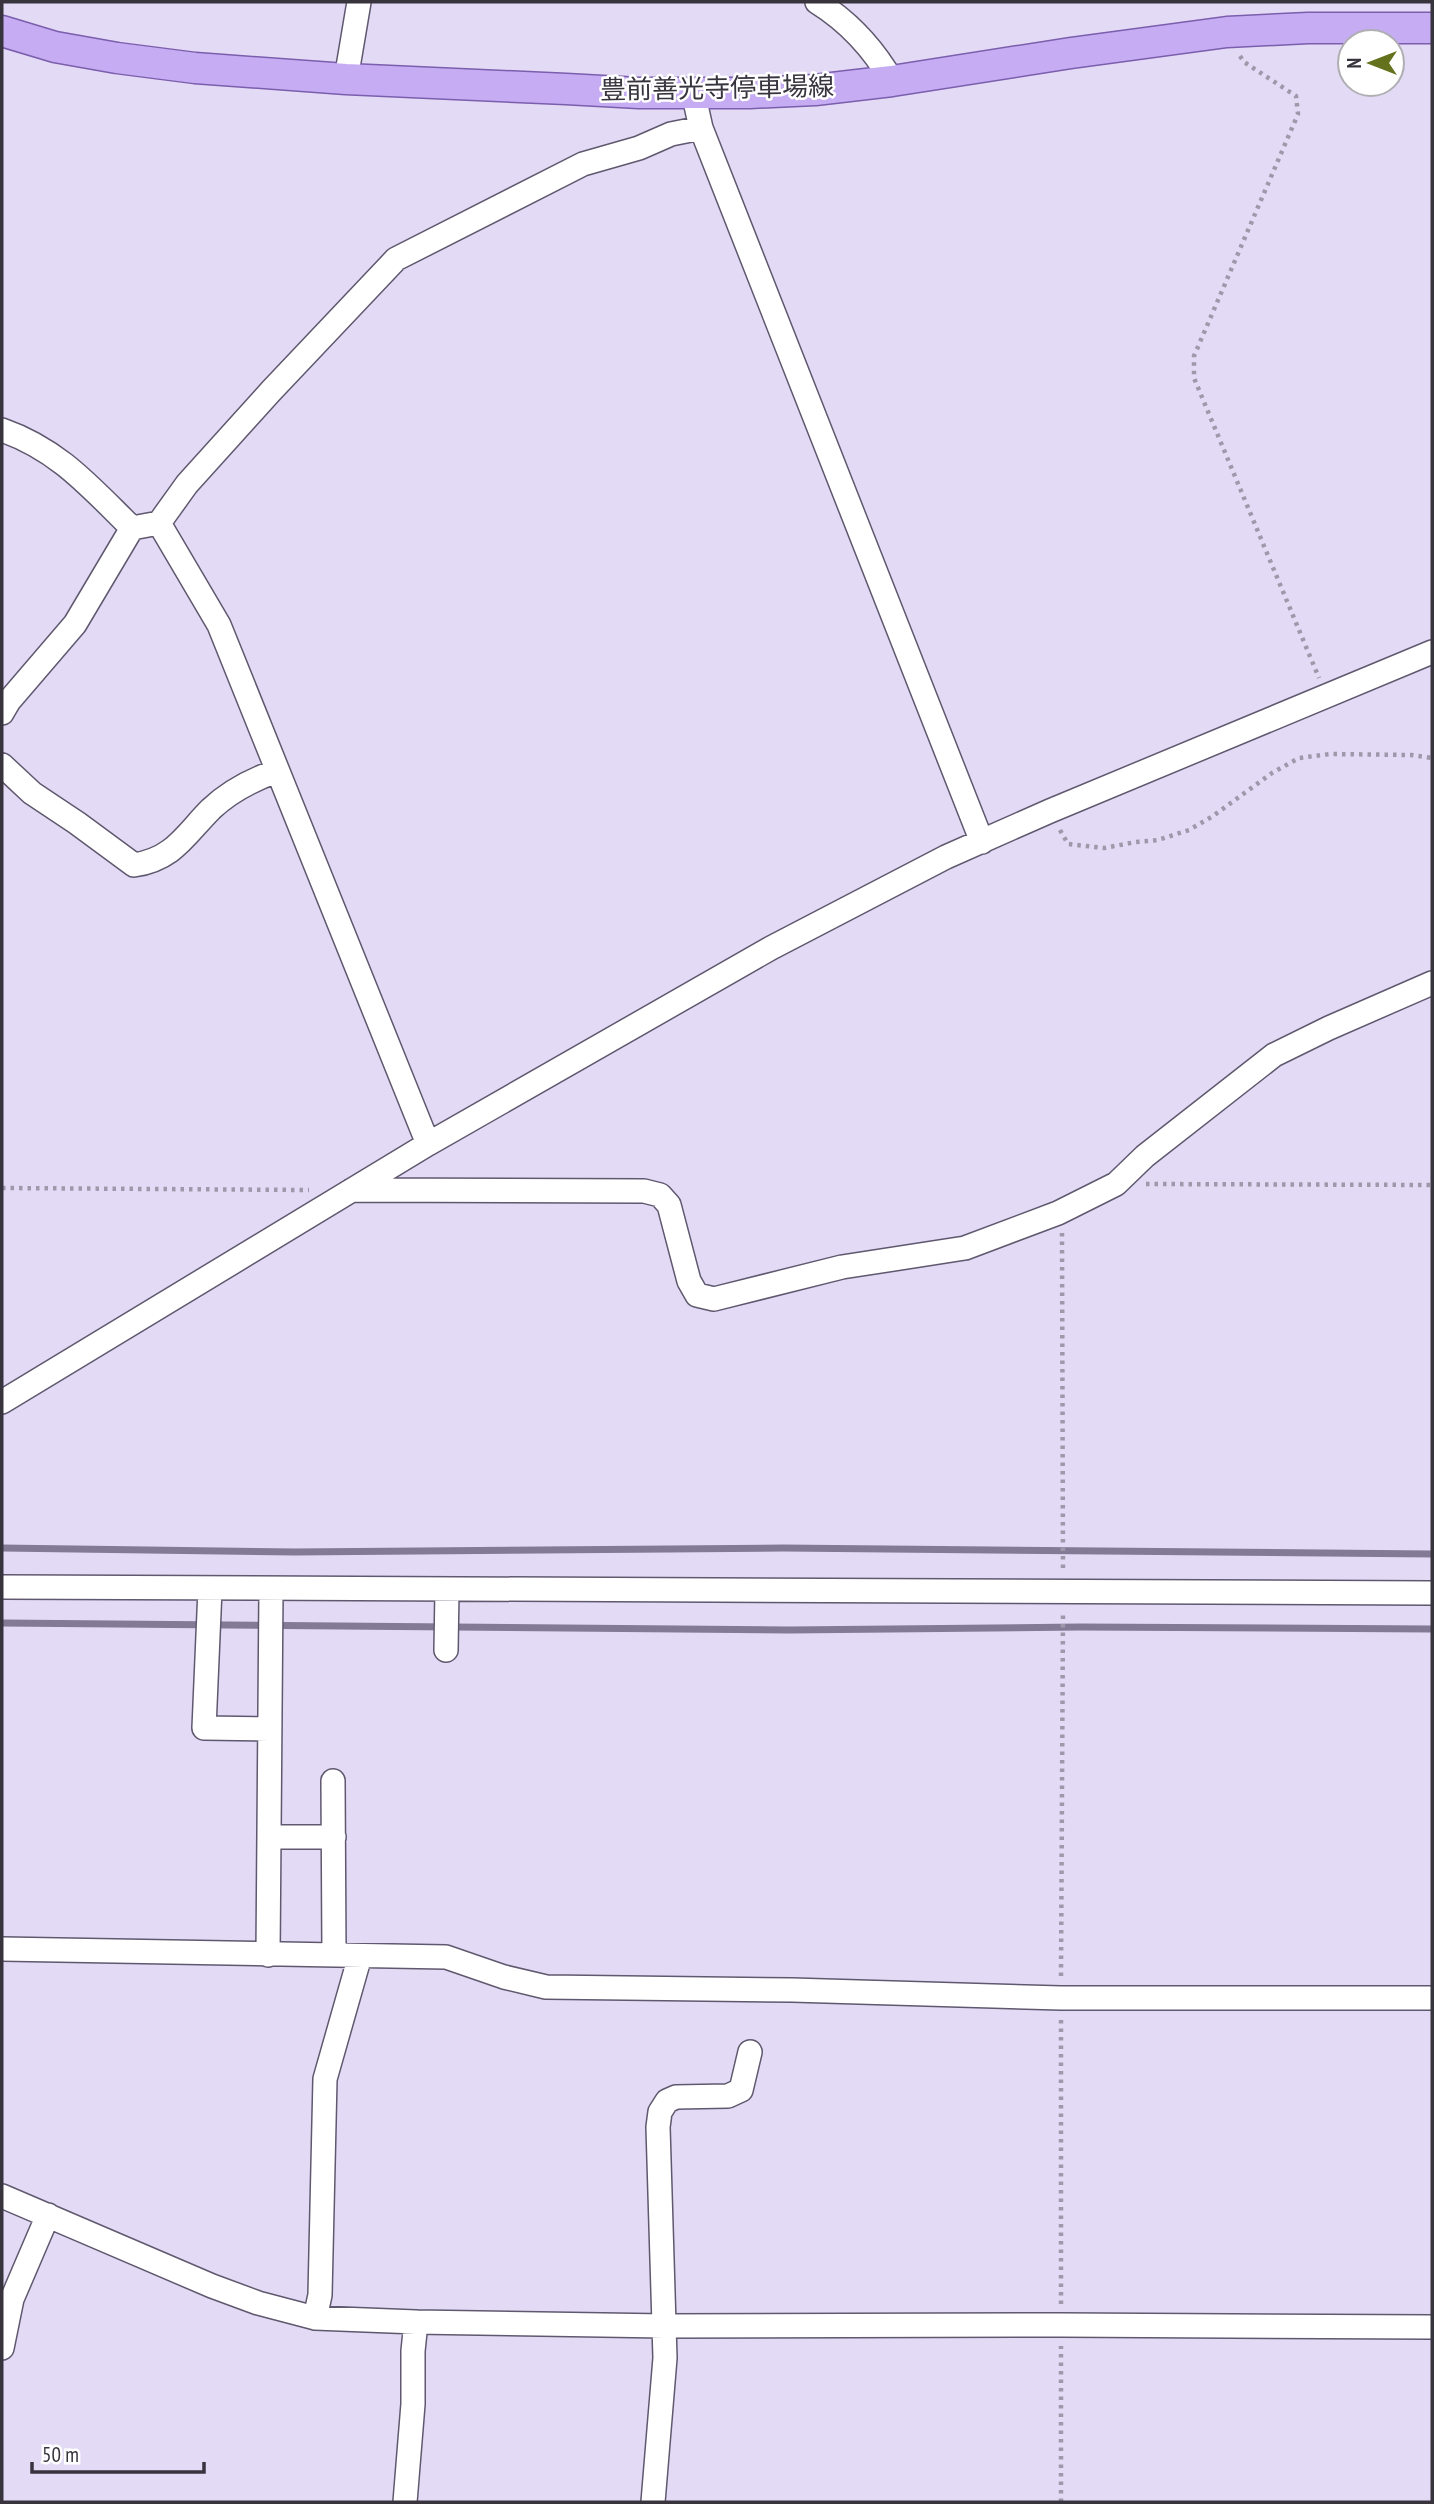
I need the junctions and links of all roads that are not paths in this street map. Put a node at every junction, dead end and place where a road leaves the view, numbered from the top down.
1 (359, 2) edge
2 (817, 2) edge
3 (1432, 28) edge
4 (2, 31) edge
5 (345, 79) junction
6 (892, 81) junction
7 (693, 92) junction
8 (701, 128) junction
9 (2, 430) edge
10 (159, 523) junction
11 (132, 528) junction
12 (1432, 652) edge
13 (2, 713) edge
14 (2, 765) edge
15 (277, 771) junction
16 (982, 842) junction
17 (1432, 983) edge
18 (429, 1144) junction
19 (352, 1191) junction
20 (2, 1402) edge
21 (2, 1587) edge
22 (210, 1589) junction
23 (271, 1590) junction
24 (447, 1590) junction
25 (1432, 1592) edge
26 (446, 1648) dead end
27 (269, 1729) junction
28 (333, 1781) dead end
29 (334, 1837) junction
30 (269, 1838) junction
31 (2, 1949) edge
32 (334, 1954) junction
33 (268, 1955) junction
34 (360, 1956) junction
35 (1432, 1998) edge
36 (750, 2052) dead end
37 (2, 2196) edge
38 (48, 2215) junction
39 (316, 2318) junction
40 (416, 2322) junction
41 (665, 2326) junction
42 (1432, 2327) edge
43 (2, 2348) edge
44 (405, 2502) edge
45 (653, 2502) edge

1 - 5 street
2 - 6 street
3 - 6 main road, 豊前善光寺停車場線
4 - 5 main road, 豊前善光寺停車場線
5 - 7 main road, 豊前善光寺停車場線
6 - 7 main road, 豊前善光寺停車場線
7 - 8 street
8 - 10 street
8 - 16 street
9 - 11 street
10 - 11 street
10 - 15 street
11 - 13 street
12 - 16 street
14 - 15 street
15 - 18 street
16 - 18 street
17 - 19 street
18 - 19 street
19 - 20 street
21 - 22 street
22 - 23 street
22 - 27 street
23 - 24 street
23 - 27 street
24 - 25 street
24 - 26 street
27 - 30 street
28 - 29 street
29 - 30 street
29 - 32 street
30 - 33 street
31 - 33 street
32 - 33 street
32 - 34 street
34 - 35 street
34 - 39 street
36 - 41 street
37 - 38 street
38 - 39 street
38 - 43 street
39 - 40 street
40 - 41 street
40 - 44 street
41 - 42 street
41 - 45 street

